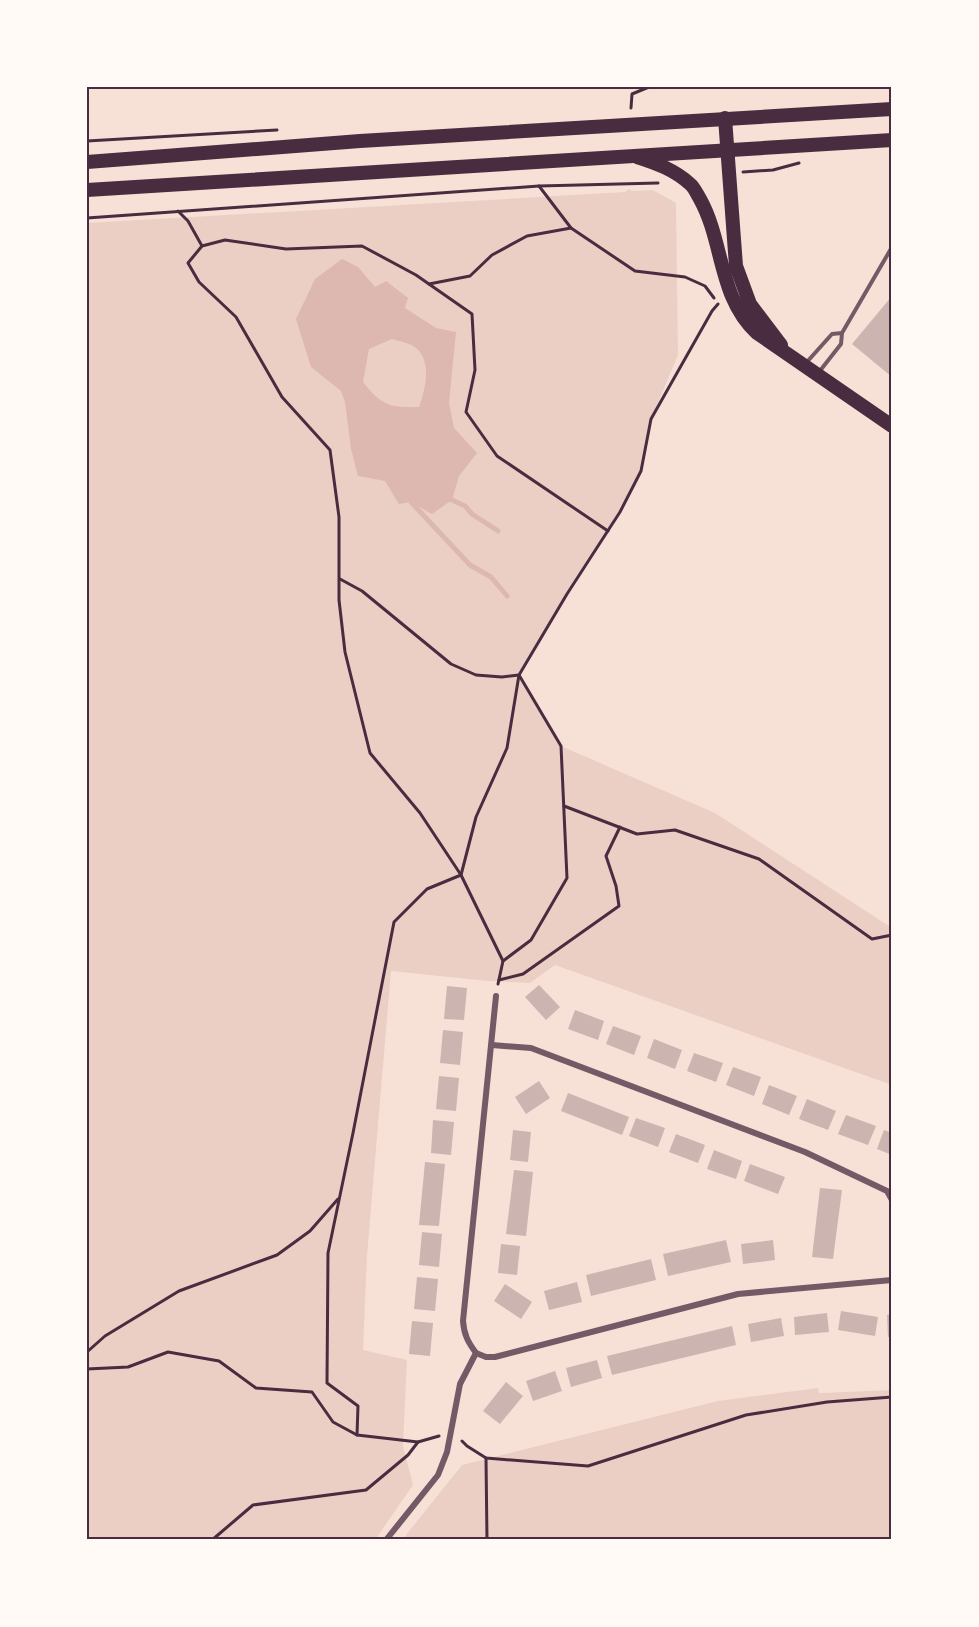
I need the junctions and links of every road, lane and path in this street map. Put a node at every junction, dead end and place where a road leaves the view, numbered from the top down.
1 (649, 87) edge
2 (631, 108) dead end
3 (892, 109) edge
4 (725, 118) junction
5 (892, 140) edge
6 (726, 151) junction
7 (637, 157) junction
8 (87, 162) edge
9 (539, 186) junction
10 (664, 186) dead end
11 (87, 190) edge
12 (178, 211) junction
13 (87, 218) edge
14 (571, 228) junction
15 (202, 246) junction
16 (892, 247) edge
17 (429, 284) junction
18 (730, 292) junction
19 (719, 304) junction
20 (842, 333) junction
21 (789, 355) junction
22 (804, 366) junction
23 (817, 375) junction
24 (892, 426) edge
25 (608, 531) junction
26 (339, 578) junction
27 (519, 675) junction
28 (564, 806) junction
29 (620, 827) junction
30 (461, 875) junction
31 (892, 935) edge
32 (503, 961) junction
33 (499, 980) junction
34 (496, 996) joint
35 (492, 1045) junction
36 (340, 1197) junction
37 (892, 1200) edge
38 (892, 1280) edge
39 (87, 1352) edge
40 (476, 1353) junction
41 (87, 1369) edge
42 (892, 1396) edge
43 (357, 1435) junction
44 (439, 1436) dead end
45 (462, 1441) dead end
46 (418, 1442) junction
47 (486, 1458) junction
48 (212, 1540) edge
49 (386, 1540) edge
50 (487, 1540) edge

1 - 2 path
3 - 4 main road
4 - 6 main road
4 - 8 main road
5 - 6 main road
6 - 7 main road
6 - 21 main road
7 - 11 main road
7 - 18 main road
9 - 10 path
9 - 12 path
9 - 14 path
12 - 13 path
12 - 15 path
14 - 17 path
14 - 19 path
15 - 17 path
15 - 26 path
16 - 20 lane
17 - 25 path
18 - 19 path
18 - 21 main road
19 - 25 path
20 - 22 lane
20 - 23 lane
21 - 22 main road
22 - 23 main road
23 - 24 main road
25 - 27 path
26 - 27 path
26 - 30 path
27 - 28 path
27 - 30 path
28 - 29 path
28 - 32 path
29 - 31 path
29 - 33 path
30 - 32 path
30 - 36 path
32 - 33 path
33 - 34 path
34 - 35 street
35 - 37 street
35 - 40 street
36 - 39 path
36 - 43 path
38 - 40 street
40 - 49 street
41 - 43 path
42 - 47 path
43 - 46 path
44 - 46 path
45 - 47 path
46 - 48 path
47 - 50 path

